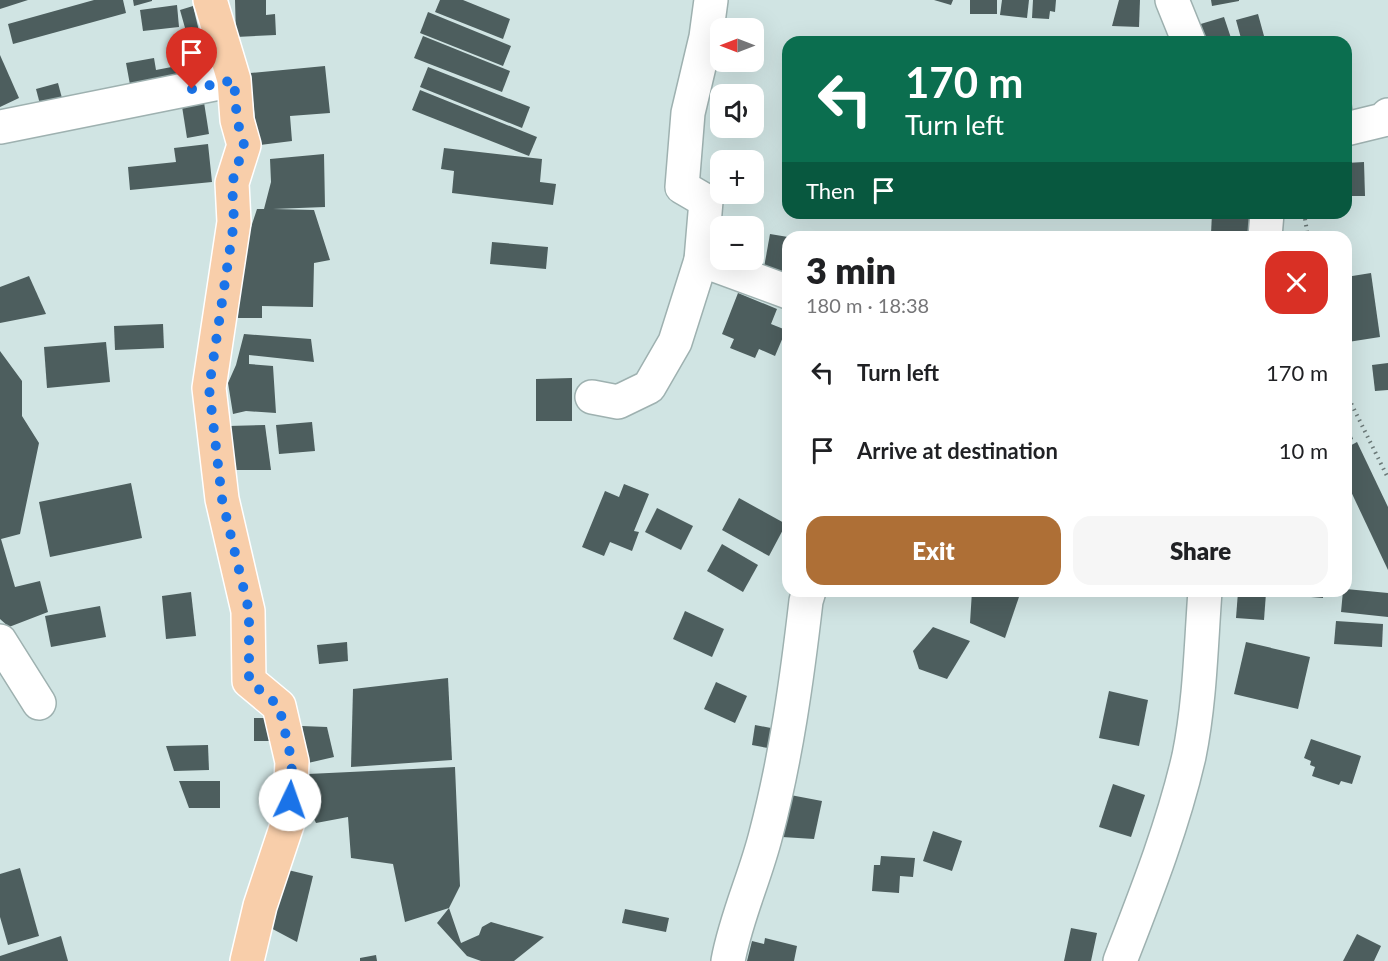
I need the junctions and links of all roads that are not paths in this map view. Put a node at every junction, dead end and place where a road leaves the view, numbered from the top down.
1 (210, 0) edge
2 (711, 0) edge
3 (1172, 0) edge
4 (1187, 36) edge
5 (234, 80) junction
6 (1388, 115) edge
7 (0, 127) edge
8 (1352, 128) edge
9 (701, 260) junction
10 (782, 290) edge
11 (592, 397) dead end
12 (807, 597) edge
13 (1205, 597) edge
14 (0, 641) edge
15 (39, 703) dead end
16 (247, 961) edge
17 (728, 961) edge
18 (1120, 961) edge

1 - 5 main road
2 - 9 street
3 - 4 street
5 - 7 street
5 - 16 main road
6 - 8 street
9 - 10 street
9 - 11 street
12 - 17 street
13 - 18 street
14 - 15 street

